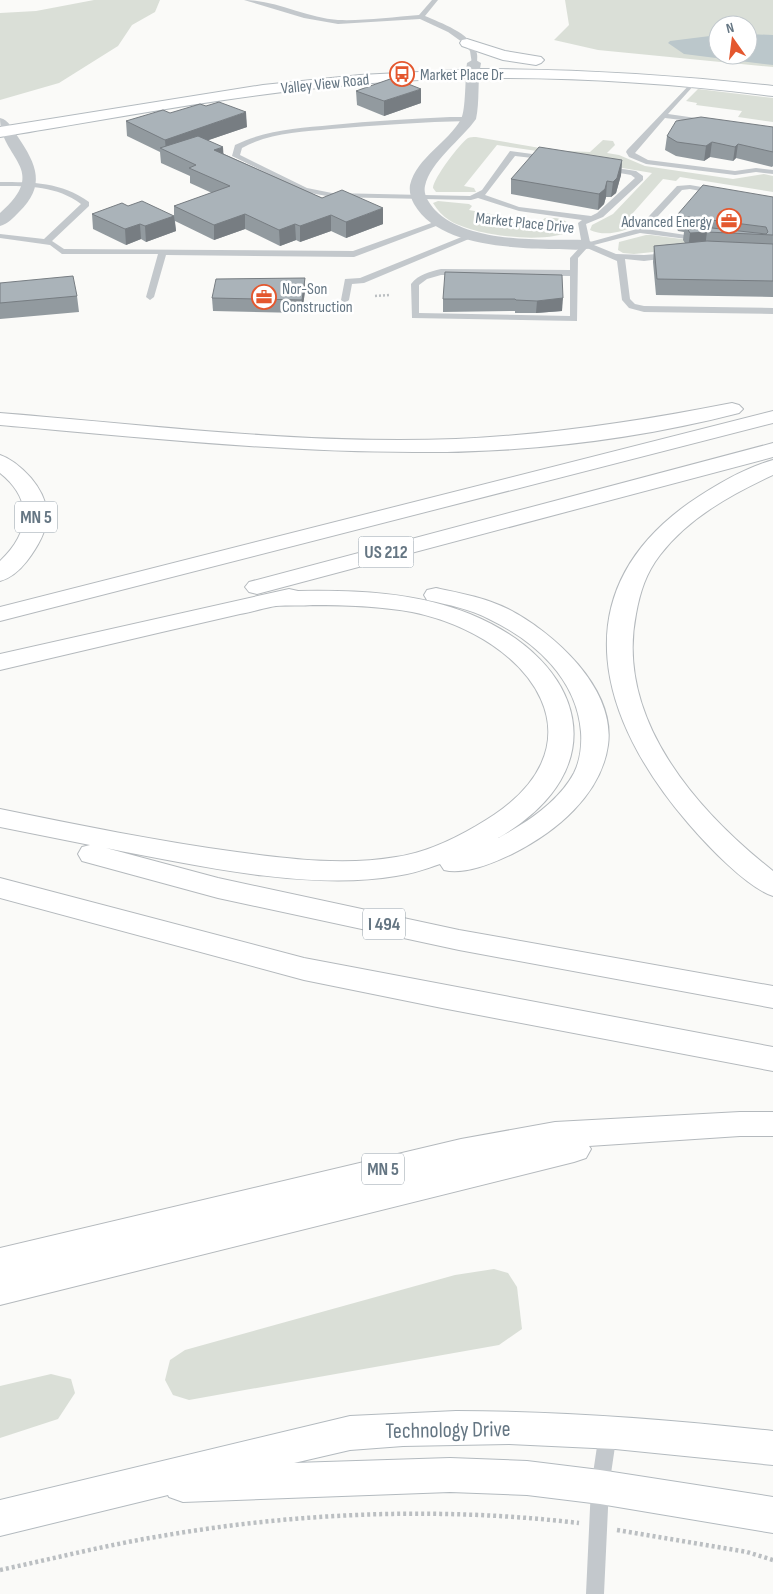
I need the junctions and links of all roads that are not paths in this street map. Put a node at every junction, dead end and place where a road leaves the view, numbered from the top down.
1 (246, 0) edge
2 (436, 0) edge
3 (421, 17) junction
4 (467, 43) junction
5 (580, 64) junction
6 (473, 68) junction
7 (773, 80) edge
8 (694, 82) junction
9 (773, 91) edge
10 (664, 116) junction
11 (469, 120) junction
12 (710, 122) edge
13 (2, 126) edge
14 (559, 160) edge
15 (596, 166) edge
16 (773, 172) edge
17 (0, 184) edge
18 (30, 184) junction
19 (727, 194) edge
20 (479, 195) junction
21 (418, 197) junction
22 (589, 218) junction
23 (0, 221) edge
24 (440, 223) junction
25 (640, 231) junction
26 (0, 236) edge
27 (472, 236) junction
28 (709, 240) edge
29 (46, 242) junction
30 (586, 245) junction
31 (163, 252) junction
32 (676, 254) edge
33 (615, 256) junction
34 (574, 273) junction
35 (150, 297) dead end
36 (346, 300) dead end
37 (773, 311) edge
38 (773, 401) edge
39 (773, 416) edge
40 (0, 418) edge
41 (773, 450) edge
42 (0, 462) edge
43 (773, 467) edge
44 (0, 574) edge
45 (272, 599) junction
46 (0, 614) edge
47 (0, 657) edge
48 (0, 662) edge
49 (0, 818) edge
50 (0, 825) edge
51 (398, 867) junction
52 (773, 886) edge
53 (0, 888) edge
54 (773, 996) edge
55 (773, 1059) edge
56 (773, 1124) edge
57 (644, 1131) junction
58 (0, 1262) edge
59 (0, 1290) edge
60 (608, 1431) junction
61 (773, 1448) edge
62 (130, 1487) junction
63 (600, 1487) junction
64 (773, 1514) edge
65 (0, 1518) edge
66 (594, 1594) edge

1 - 3 lane
2 - 3 lane
3 - 4 lane
4 - 5 main road
4 - 6 lane
5 - 6 main road, Valley View Road
5 - 7 main road, Valley View Road
6 - 8 main road, Valley View Road
6 - 11 street
6 - 13 main road, Valley View Road
8 - 9 main road, Valley View Road
8 - 10 lane
10 - 12 lane
10 - 16 lane
11 - 21 street
11 - 21 lane
13 - 18 street
14 - 20 lane
15 - 22 lane
17 - 18 lane
18 - 23 street
18 - 29 lane
19 - 25 lane
20 - 21 lane
20 - 22 lane
21 - 24 street, Market Place Drive
22 - 30 lane
24 - 27 street, Market Place Drive
24 - 31 lane
25 - 28 lane
25 - 30 lane
26 - 29 lane
27 - 30 street, Market Place Drive
27 - 36 lane
29 - 31 lane
30 - 33 lane
30 - 34 lane
31 - 35 lane
32 - 33 lane
33 - 37 lane
34 - 34 lane
38 - 40 main road
39 - 46 main road, US 212
41 - 47 main road, US 212
42 - 44 main road, MN 5
43 - 52 main road
45 - 48 main road
45 - 51 main road
45 - 51 main road
49 - 51 main road
50 - 54 main road, I 494
53 - 55 main road
56 - 57 main road, MN 5
57 - 58 main road, MN 5
57 - 59 main road
60 - 61 main road, Technology Drive
60 - 62 main road, Technology Drive
60 - 63 lane
62 - 63 main road, Technology Drive
62 - 65 main road, Technology Drive
63 - 64 main road, Technology Drive
63 - 66 lane

